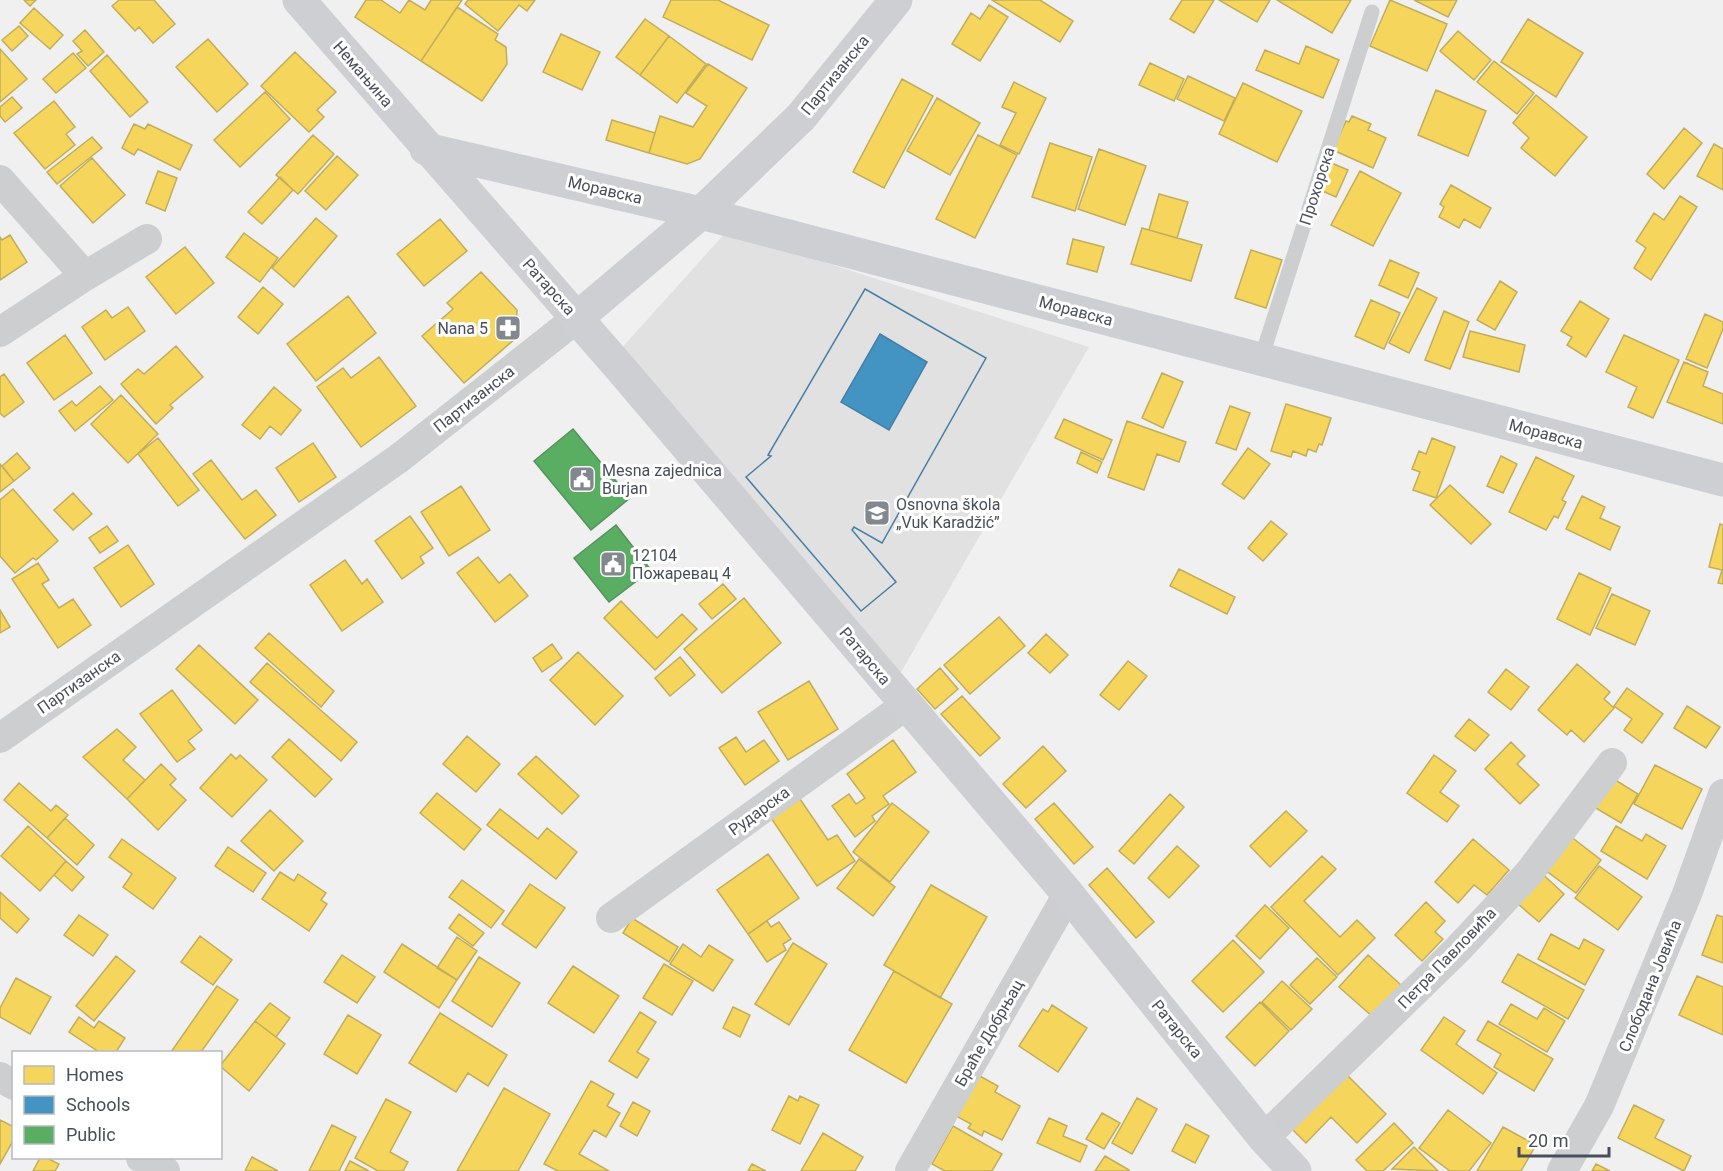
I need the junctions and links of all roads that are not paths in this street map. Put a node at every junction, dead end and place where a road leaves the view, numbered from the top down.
1 (299, 0) edge
2 (896, 0) edge
3 (1372, 12) dead end
4 (426, 148) junction
5 (0, 180) edge
6 (701, 213) junction
7 (147, 239) dead end
8 (85, 276) junction
9 (577, 318) junction
10 (0, 332) edge
11 (1261, 359) junction
12 (1723, 480) edge
13 (906, 705) junction
14 (0, 738) edge
15 (1612, 763) dead end
16 (1723, 794) edge
17 (1068, 894) junction
18 (612, 918) dead end
19 (1264, 1138) junction
20 (143, 1159) edge
21 (165, 1171) edge
22 (910, 1171) edge
23 (1295, 1171) edge
24 (1562, 1171) edge

1 - 4 street, Немањина
2 - 6 street, Партизанска
3 - 11 lane, Прохорска
4 - 6 street, Моравска
4 - 9 street, Ратарска
5 - 8 street
6 - 9 street, Партизанска
6 - 11 street, Моравска
7 - 8 street
8 - 10 street
9 - 13 street, Ратарска
9 - 14 street, Партизанска
11 - 12 street, Моравска
13 - 17 street, Ратарска
13 - 18 street, Рударска
15 - 19 street, Петра Павловића
16 - 24 street, Слободана Јовића
17 - 19 street, Ратарска
17 - 22 street, Браће Добрњац
19 - 23 street, Ратарска
20 - 21 street

